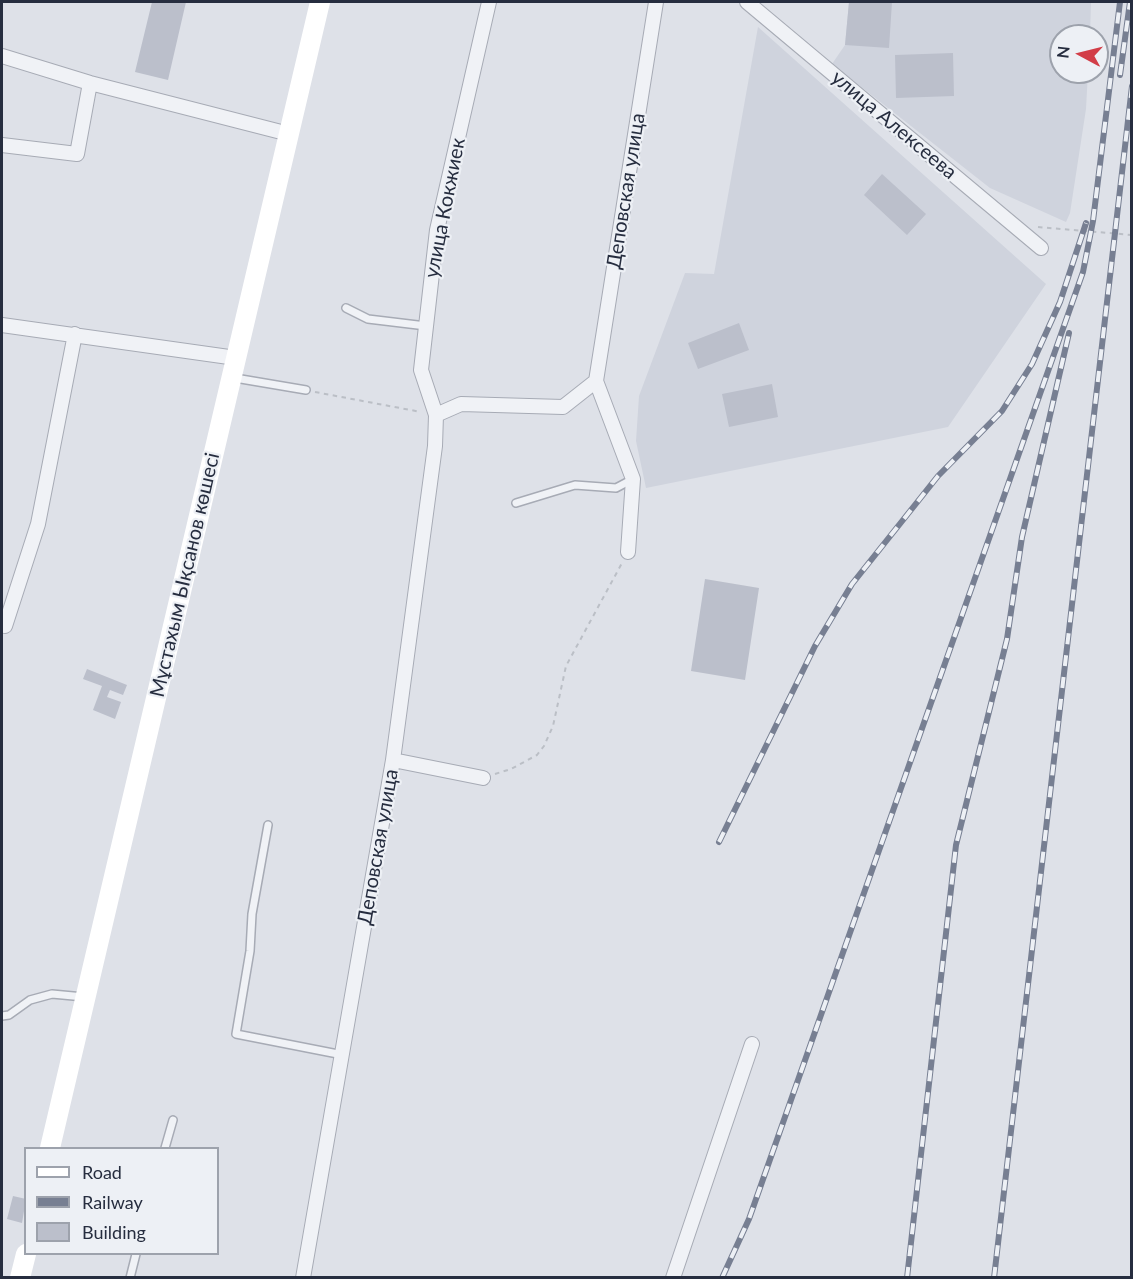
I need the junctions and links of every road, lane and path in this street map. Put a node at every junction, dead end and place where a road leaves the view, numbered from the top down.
1 (320, 2) edge
2 (489, 2) edge
3 (656, 2) edge
4 (747, 2) edge
5 (2, 56) edge
6 (90, 83) junction
7 (290, 134) junction
8 (2, 145) edge
9 (1014, 225) junction
10 (1131, 236) edge
11 (1041, 248) dead end
12 (346, 308) dead end
13 (2, 325) edge
14 (426, 326) junction
15 (75, 334) junction
16 (234, 368) junction
17 (596, 381) junction
18 (306, 390) joint
19 (436, 415) junction
20 (633, 479) junction
21 (516, 503) dead end
22 (628, 552) joint
23 (5, 626) dead end
24 (393, 760) junction
25 (483, 778) joint
26 (268, 825) dead end
27 (84, 997) junction
28 (2, 1016) edge
29 (752, 1044) dead end
30 (343, 1055) junction
31 (173, 1120) dead end
32 (50, 1147) edge
33 (166, 1147) edge
34 (26, 1255) edge
35 (136, 1255) edge
36 (20, 1278) edge
37 (130, 1278) edge
38 (303, 1278) edge
39 (673, 1278) edge

1 - 7 main road, Мұстахым Ықсанов көшесі
2 - 14 street, улица Кокжиек
3 - 17 street, Деповская улица
4 - 9 street, улица Алексеева
5 - 6 street
6 - 7 street
6 - 8 street
7 - 16 main road, Мұстахым Ықсанов көшесі
9 - 10 path
9 - 11 street, улица Алексеева
12 - 14 lane
13 - 15 street
14 - 19 street, улица Кокжиек
15 - 16 street
15 - 23 street
16 - 18 lane
16 - 27 main road, Мұстахым Ықсанов көшесі
17 - 19 street
17 - 20 street
18 - 19 path
19 - 24 street, Деповская улица
20 - 21 lane
20 - 22 street
22 - 25 path
24 - 25 street
24 - 30 street, Деповская улица
26 - 30 lane
27 - 28 lane
27 - 32 main road, Мұстахым Ықсанов көшесі
29 - 39 street
30 - 38 street, Деповская улица
31 - 33 lane
34 - 36 main road
35 - 37 lane

